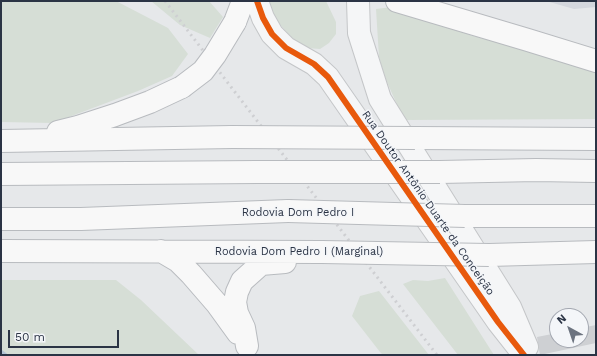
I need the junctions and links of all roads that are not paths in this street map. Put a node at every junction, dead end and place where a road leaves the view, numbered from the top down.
1 (244, 1) edge
2 (257, 1) edge
3 (358, 1) edge
4 (397, 1) edge
5 (596, 61) edge
6 (596, 139) edge
7 (9, 141) edge
8 (596, 171) edge
9 (1, 174) edge
10 (596, 216) edge
11 (1, 219) edge
12 (1, 251) edge
13 (161, 251) junction
14 (322, 252) junction
15 (596, 252) edge
16 (536, 253) junction
17 (596, 266) edge
18 (524, 355) edge
19 (530, 355) edge

1 - 7 highway, bridge
2 - 18 street, Rua Doutor Antônio Duarte da Conceição
3 - 19 street, Rua Doutor Antônio Duarte da Conceição
4 - 5 highway
6 - 7 highway, bridge
8 - 9 highway, bridge
10 - 11 highway, Rodovia Dom Pedro I, bridge
12 - 13 highway, Rodovia Dom Pedro I (Marginal)
13 - 14 highway, Rodovia Dom Pedro I (Marginal)
13 - 14 highway
14 - 16 highway, Rodovia Dom Pedro I (Marginal), bridge
15 - 16 highway, Rodovia Dom Pedro I (Marginal)
16 - 17 highway

